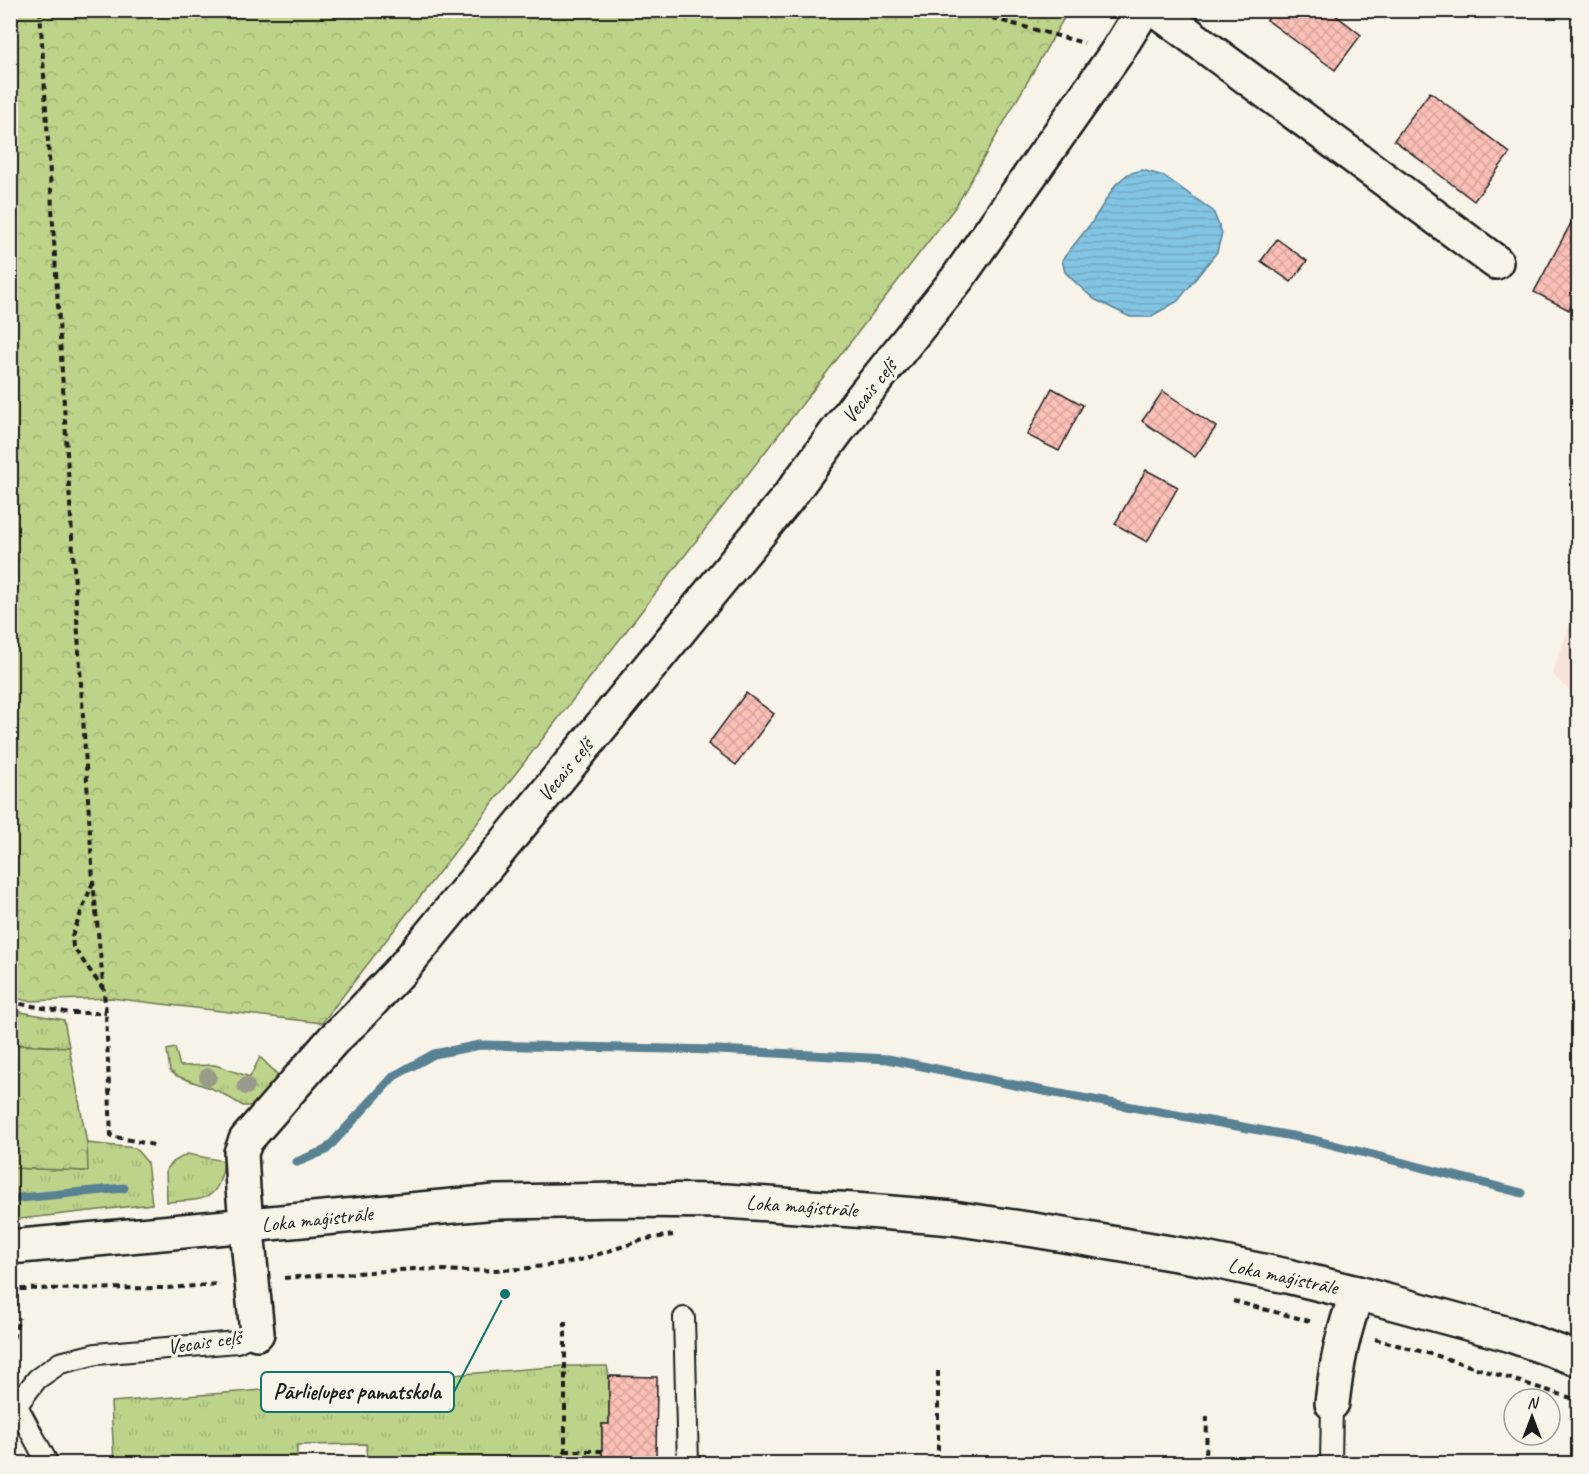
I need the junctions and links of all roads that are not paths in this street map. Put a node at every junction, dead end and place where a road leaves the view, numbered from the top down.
1 (1143, 10) edge
2 (1156, 10) edge
3 (1496, 262) dead end
4 (246, 1226) junction
5 (10, 1247) edge
6 (1357, 1293) junction
7 (684, 1318) dead end
8 (257, 1333) joint
9 (1578, 1359) edge
10 (1332, 1403) joint
11 (14, 1410) edge
12 (48, 1464) edge
13 (688, 1464) edge
14 (1331, 1464) edge

1 - 4 street, Vecais ceļš
2 - 3 street
4 - 5 street, Loka maģistrāle
4 - 6 street, Loka maģistrāle
4 - 8 street, Vecais ceļš
6 - 9 street, Loka maģistrāle
6 - 10 street
7 - 13 lane
8 - 11 lane, Vecais ceļš
10 - 14 lane
11 - 12 lane

